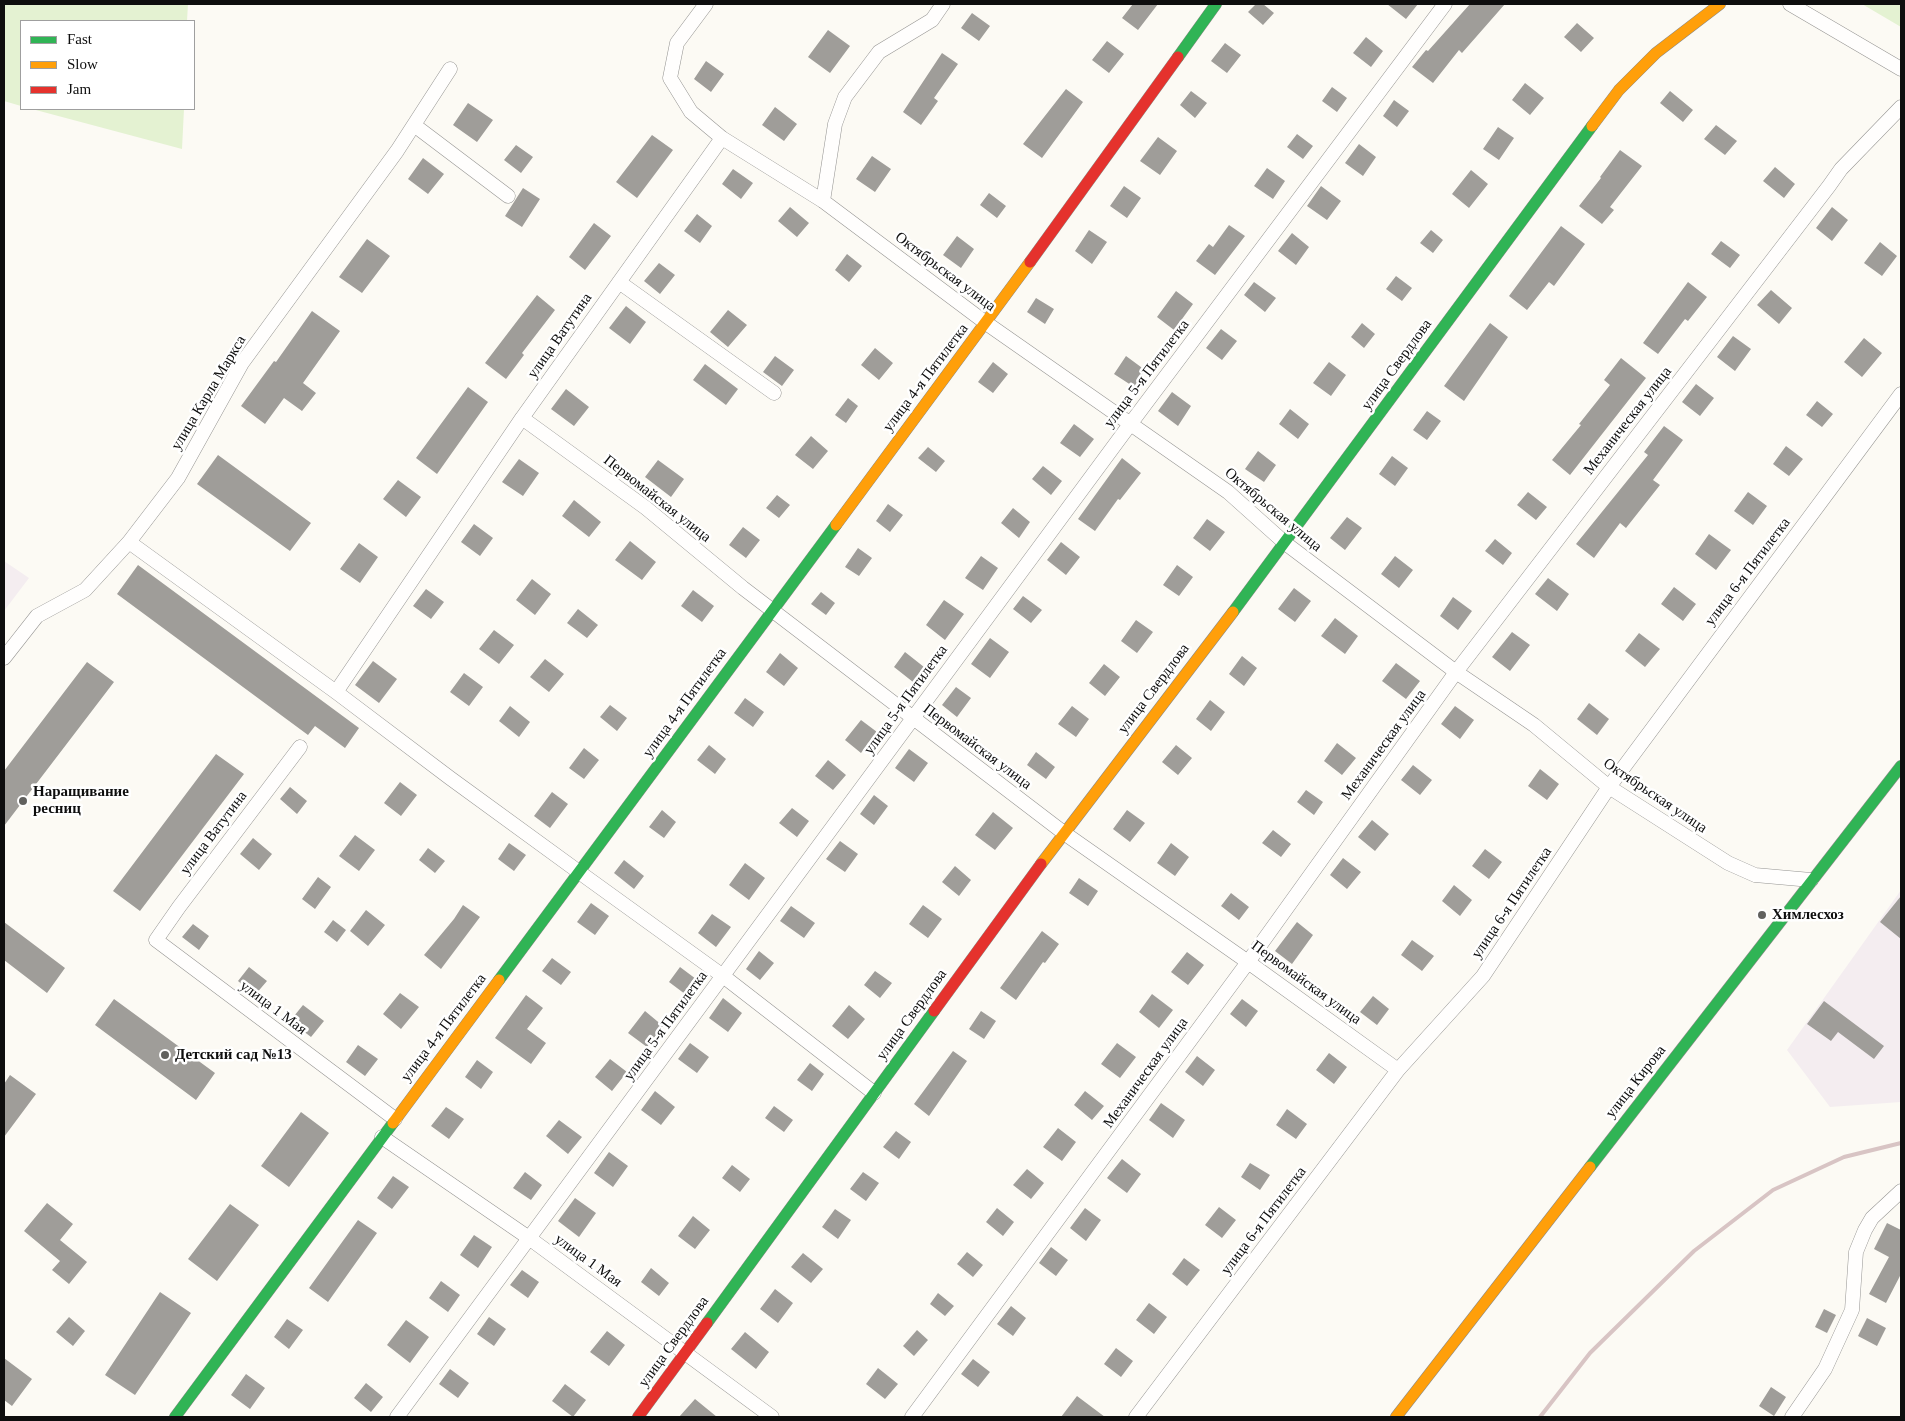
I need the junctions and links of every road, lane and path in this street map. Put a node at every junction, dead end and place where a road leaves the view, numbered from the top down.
1 (706, 4) edge
2 (944, 4) edge
3 (1216, 4) edge
4 (1445, 4) edge
5 (1720, 4) edge
6 (1790, 4) edge
7 (450, 69) dead end
8 (1901, 69) edge
9 (1901, 107) edge
10 (414, 125) junction
11 (722, 138) junction
12 (508, 196) dead end
13 (823, 201) junction
14 (619, 282) junction
15 (986, 323) junction
16 (774, 393) dead end
17 (1901, 394) edge
18 (522, 418) junction
19 (1131, 423) junction
20 (129, 542) junction
21 (1285, 543) junction
22 (772, 609) junction
23 (4, 658) edge
24 (1456, 672) junction
25 (336, 692) junction
26 (913, 718) junction
27 (300, 747) dead end
28 (1901, 766) edge
29 (1609, 788) junction
30 (1064, 833) junction
31 (579, 872) junction
32 (1811, 880) junction
33 (156, 940) joint
34 (1248, 962) junction
35 (723, 976) junction
36 (1398, 1070) junction
37 (874, 1093) junction
38 (395, 1119) junction
39 (382, 1137) junction
40 (1901, 1191) edge
41 (529, 1238) junction
42 (686, 1353) junction
43 (175, 1417) edge
44 (397, 1417) edge
45 (638, 1417) edge
46 (772, 1417) edge
47 (912, 1417) edge
48 (1136, 1417) edge
49 (1396, 1417) edge
50 (1792, 1417) edge

1 - 11 street
2 - 13 street
3 - 15 street, улица 4-я Пятилетка
4 - 19 street, улица 5-я Пятилетка
5 - 21 street, улица Свердлова
6 - 8 street
7 - 10 street, улица Карла Маркса
9 - 24 street, Механическая улица
10 - 12 street
10 - 20 street, улица Карла Маркса
11 - 13 street, Октябрьская улица
11 - 14 street, улица Ватутина
13 - 15 street, Октябрьская улица
14 - 16 street
14 - 18 street, улица Ватутина
15 - 19 street, Октябрьская улица
15 - 22 street, улица 4-я Пятилетка
17 - 29 street, улица 6-я Пятилетка
18 - 22 street, Первомайская улица
18 - 25 street, улица Ватутина
19 - 21 street, Октябрьская улица
19 - 26 street, улица 5-я Пятилетка
20 - 23 street, улица Карла Маркса
20 - 25 street
21 - 24 street, Октябрьская улица
21 - 30 street, улица Свердлова
22 - 26 street, Первомайская улица
22 - 31 street, улица 4-я Пятилетка
24 - 29 street, Октябрьская улица
24 - 34 street, Механическая улица
25 - 31 street
26 - 30 street, Первомайская улица
26 - 35 street, улица 5-я Пятилетка
27 - 33 street, улица Ватутина
28 - 32 street, улица Кирова
29 - 32 street, Октябрьская улица
29 - 36 street, улица 6-я Пятилетка
30 - 34 street, Первомайская улица
30 - 37 street, улица Свердлова
31 - 35 street
31 - 38 street, улица 4-я Пятилетка
32 - 49 street, улица Кирова
33 - 38 street, улица 1 Мая
34 - 36 street, Первомайская улица
34 - 47 street, Механическая улица
35 - 37 street
35 - 41 street, улица 5-я Пятилетка
36 - 48 street, улица 6-я Пятилетка
37 - 42 street, улица Свердлова
38 - 39 street, улица 4-я Пятилетка
39 - 41 street, улица 1 Мая
39 - 43 street, улица 4-я Пятилетка
40 - 50 street
41 - 42 street, улица 1 Мая
41 - 44 street, улица 5-я Пятилетка
42 - 45 street, улица Свердлова
42 - 46 street, улица 1 Мая

